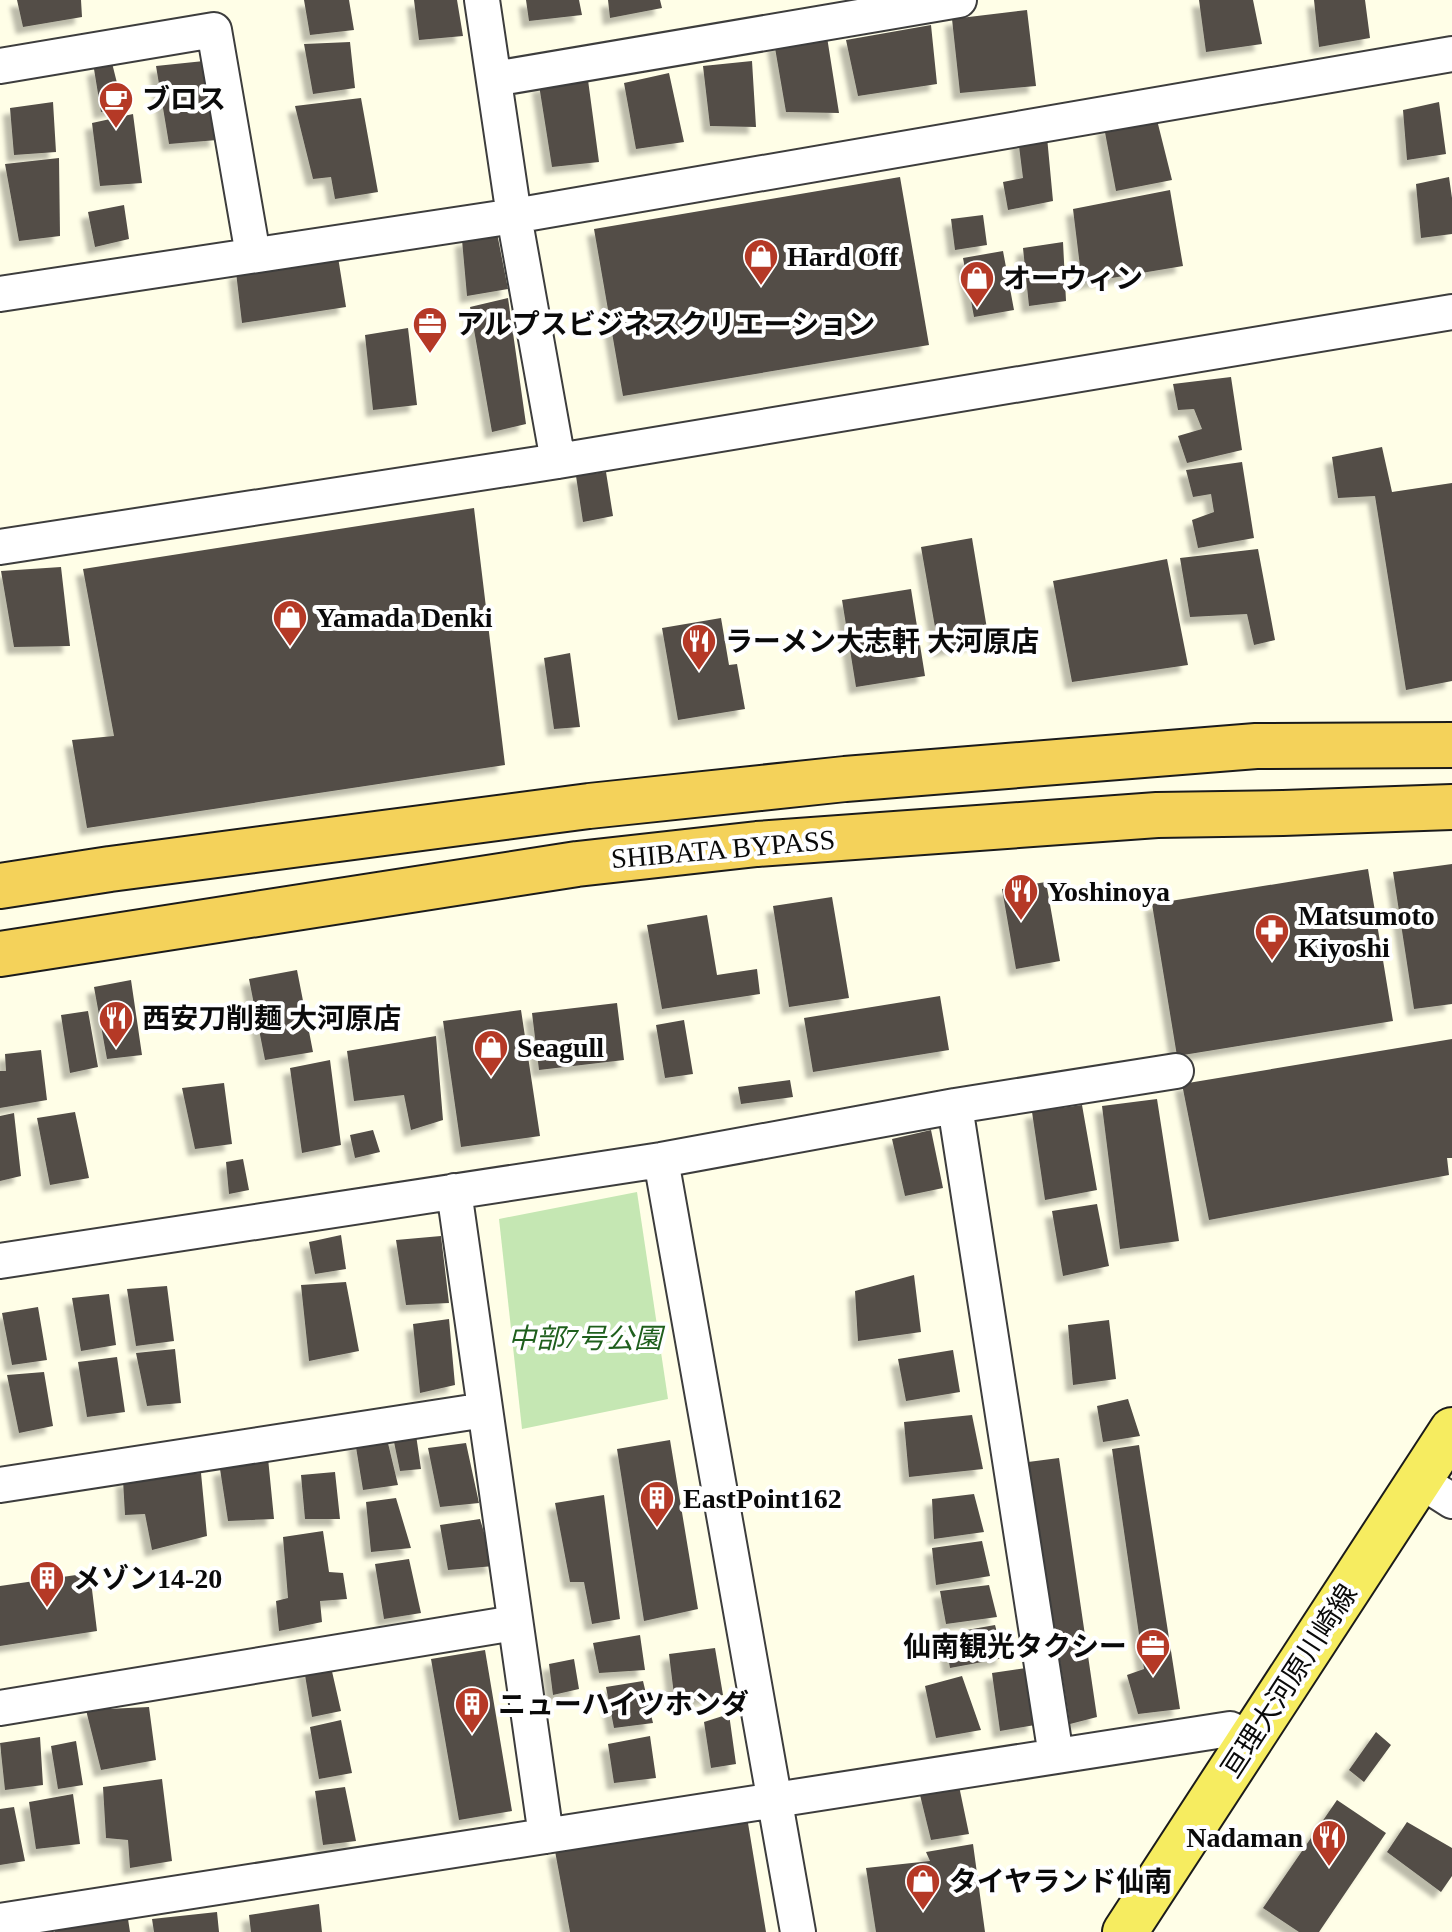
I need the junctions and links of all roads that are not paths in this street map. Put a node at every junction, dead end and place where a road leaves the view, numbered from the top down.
1 (482, 0) edge
2 (959, 0) edge
3 (1452, 54) edge
4 (0, 66) edge
5 (494, 79) junction
6 (514, 216) junction
7 (253, 255) junction
8 (0, 294) edge
9 (1452, 312) edge
10 (558, 461) junction
11 (0, 547) edge
12 (1452, 745) edge
13 (1452, 807) edge
14 (0, 886) edge
15 (0, 954) edge
16 (1176, 1071) dead end
17 (955, 1106) junction
18 (661, 1160) junction
19 (454, 1191) junction
20 (0, 1261) edge
21 (485, 1410) junction
22 (1452, 1430) edge
23 (0, 1485) edge
24 (1436, 1490) edge
25 (515, 1623) junction
26 (0, 1708) edge
27 (1250, 1740) junction
28 (1056, 1756) junction
29 (775, 1801) junction
30 (546, 1836) junction
31 (0, 1921) edge
32 (798, 1932) edge
33 (1125, 1932) edge

1 - 5 street
2 - 5 street
3 - 6 street
4 - 7 street
5 - 6 street
6 - 7 street
6 - 10 street
7 - 8 street
9 - 10 street
10 - 11 street
12 - 14 highway, SHIBATA BYPASS
13 - 15 highway, SHIBATA BYPASS
16 - 17 street
17 - 18 street
17 - 28 street
18 - 19 street
18 - 29 street
19 - 20 street
19 - 21 street
21 - 23 street
21 - 25 street
22 - 24 main road, 亘理大河原川崎線
24 - 27 main road, 亘理大河原川崎線
25 - 26 street
25 - 30 street
27 - 28 street
27 - 33 main road, 亘理大河原川崎線
28 - 29 street
29 - 30 street
29 - 32 street
30 - 31 street

